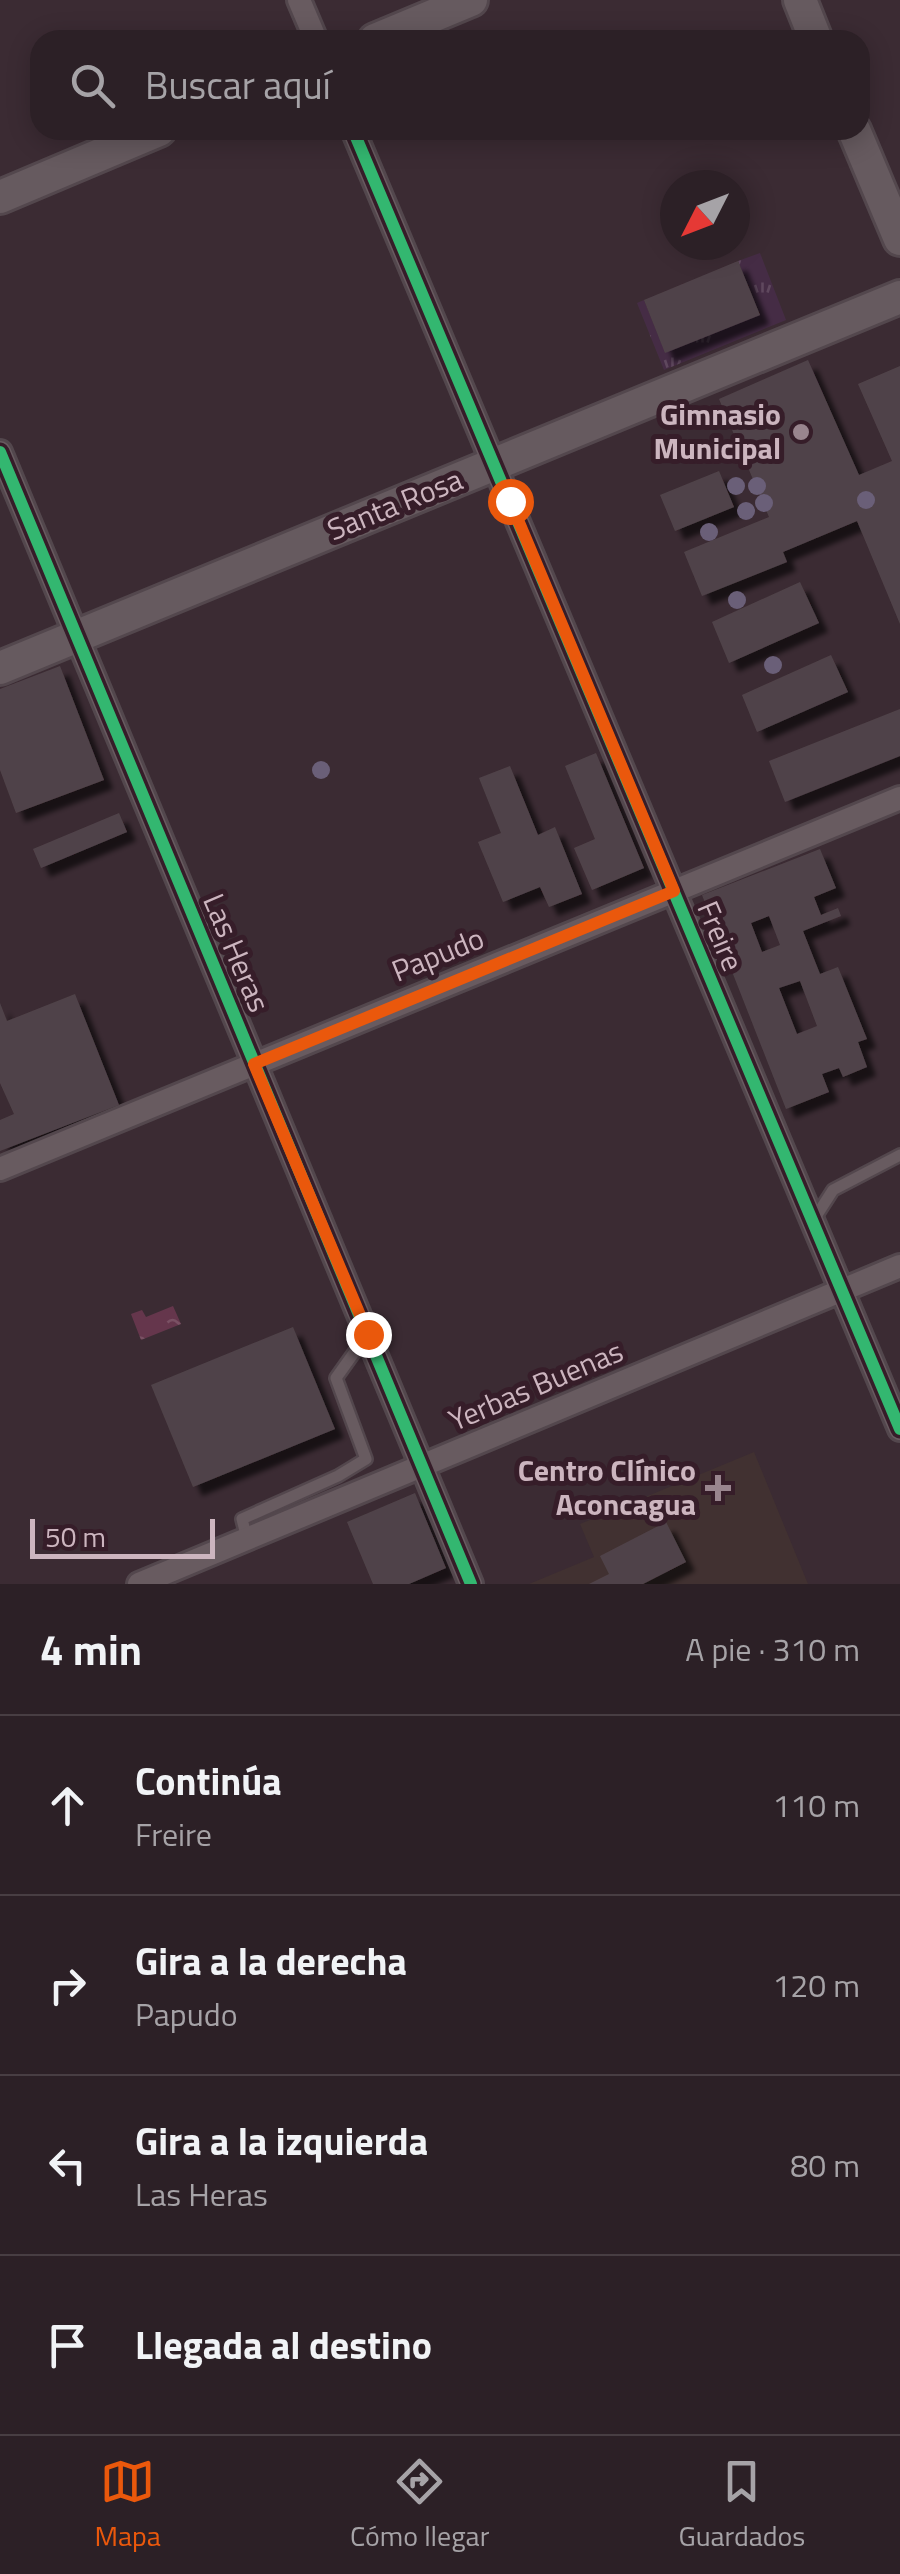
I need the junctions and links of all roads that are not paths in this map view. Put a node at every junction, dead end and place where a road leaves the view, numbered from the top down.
1 (299, 0) edge
2 (471, 0) edge
3 (800, 0) edge
4 (312, 30) edge
5 (399, 30) edge
6 (812, 30) edge
7 (135, 140) edge
8 (358, 140) edge
9 (858, 140) edge
10 (0, 196) edge
11 (900, 239) edge
12 (900, 297) edge
13 (0, 452) edge
14 (494, 464) junction
15 (77, 636) junction
16 (0, 668) edge
17 (900, 798) edge
18 (674, 891) junction
19 (254, 1064) junction
20 (900, 1155) edge
21 (0, 1169) edge
22 (812, 1221) junction
23 (900, 1266) edge
24 (842, 1290) junction
25 (368, 1334) junction
26 (900, 1429) edge
27 (422, 1466) junction
28 (247, 1539) junction
29 (139, 1584) edge
30 (471, 1584) edge

1 - 4 street
2 - 5 main road
3 - 6 main road
7 - 10 main road
8 - 14 street, Freire
9 - 11 main road
12 - 14 main road, Santa Rosa
13 - 15 street, Las Heras
14 - 15 main road, Santa Rosa
14 - 18 street, Freire
15 - 16 main road, Santa Rosa
15 - 19 street, Las Heras
17 - 18 street, Papudo
18 - 19 street, Papudo
18 - 22 street, Freire
19 - 21 street, Papudo
19 - 25 street, Las Heras
20 - 22 lane
22 - 24 street, Freire
23 - 24 street, Yerbas Buenas
24 - 26 street, Freire
24 - 27 street, Yerbas Buenas
25 - 27 street, Las Heras
25 - 28 lane
27 - 28 street, Yerbas Buenas
27 - 30 street, Las Heras
28 - 29 street, Yerbas Buenas

